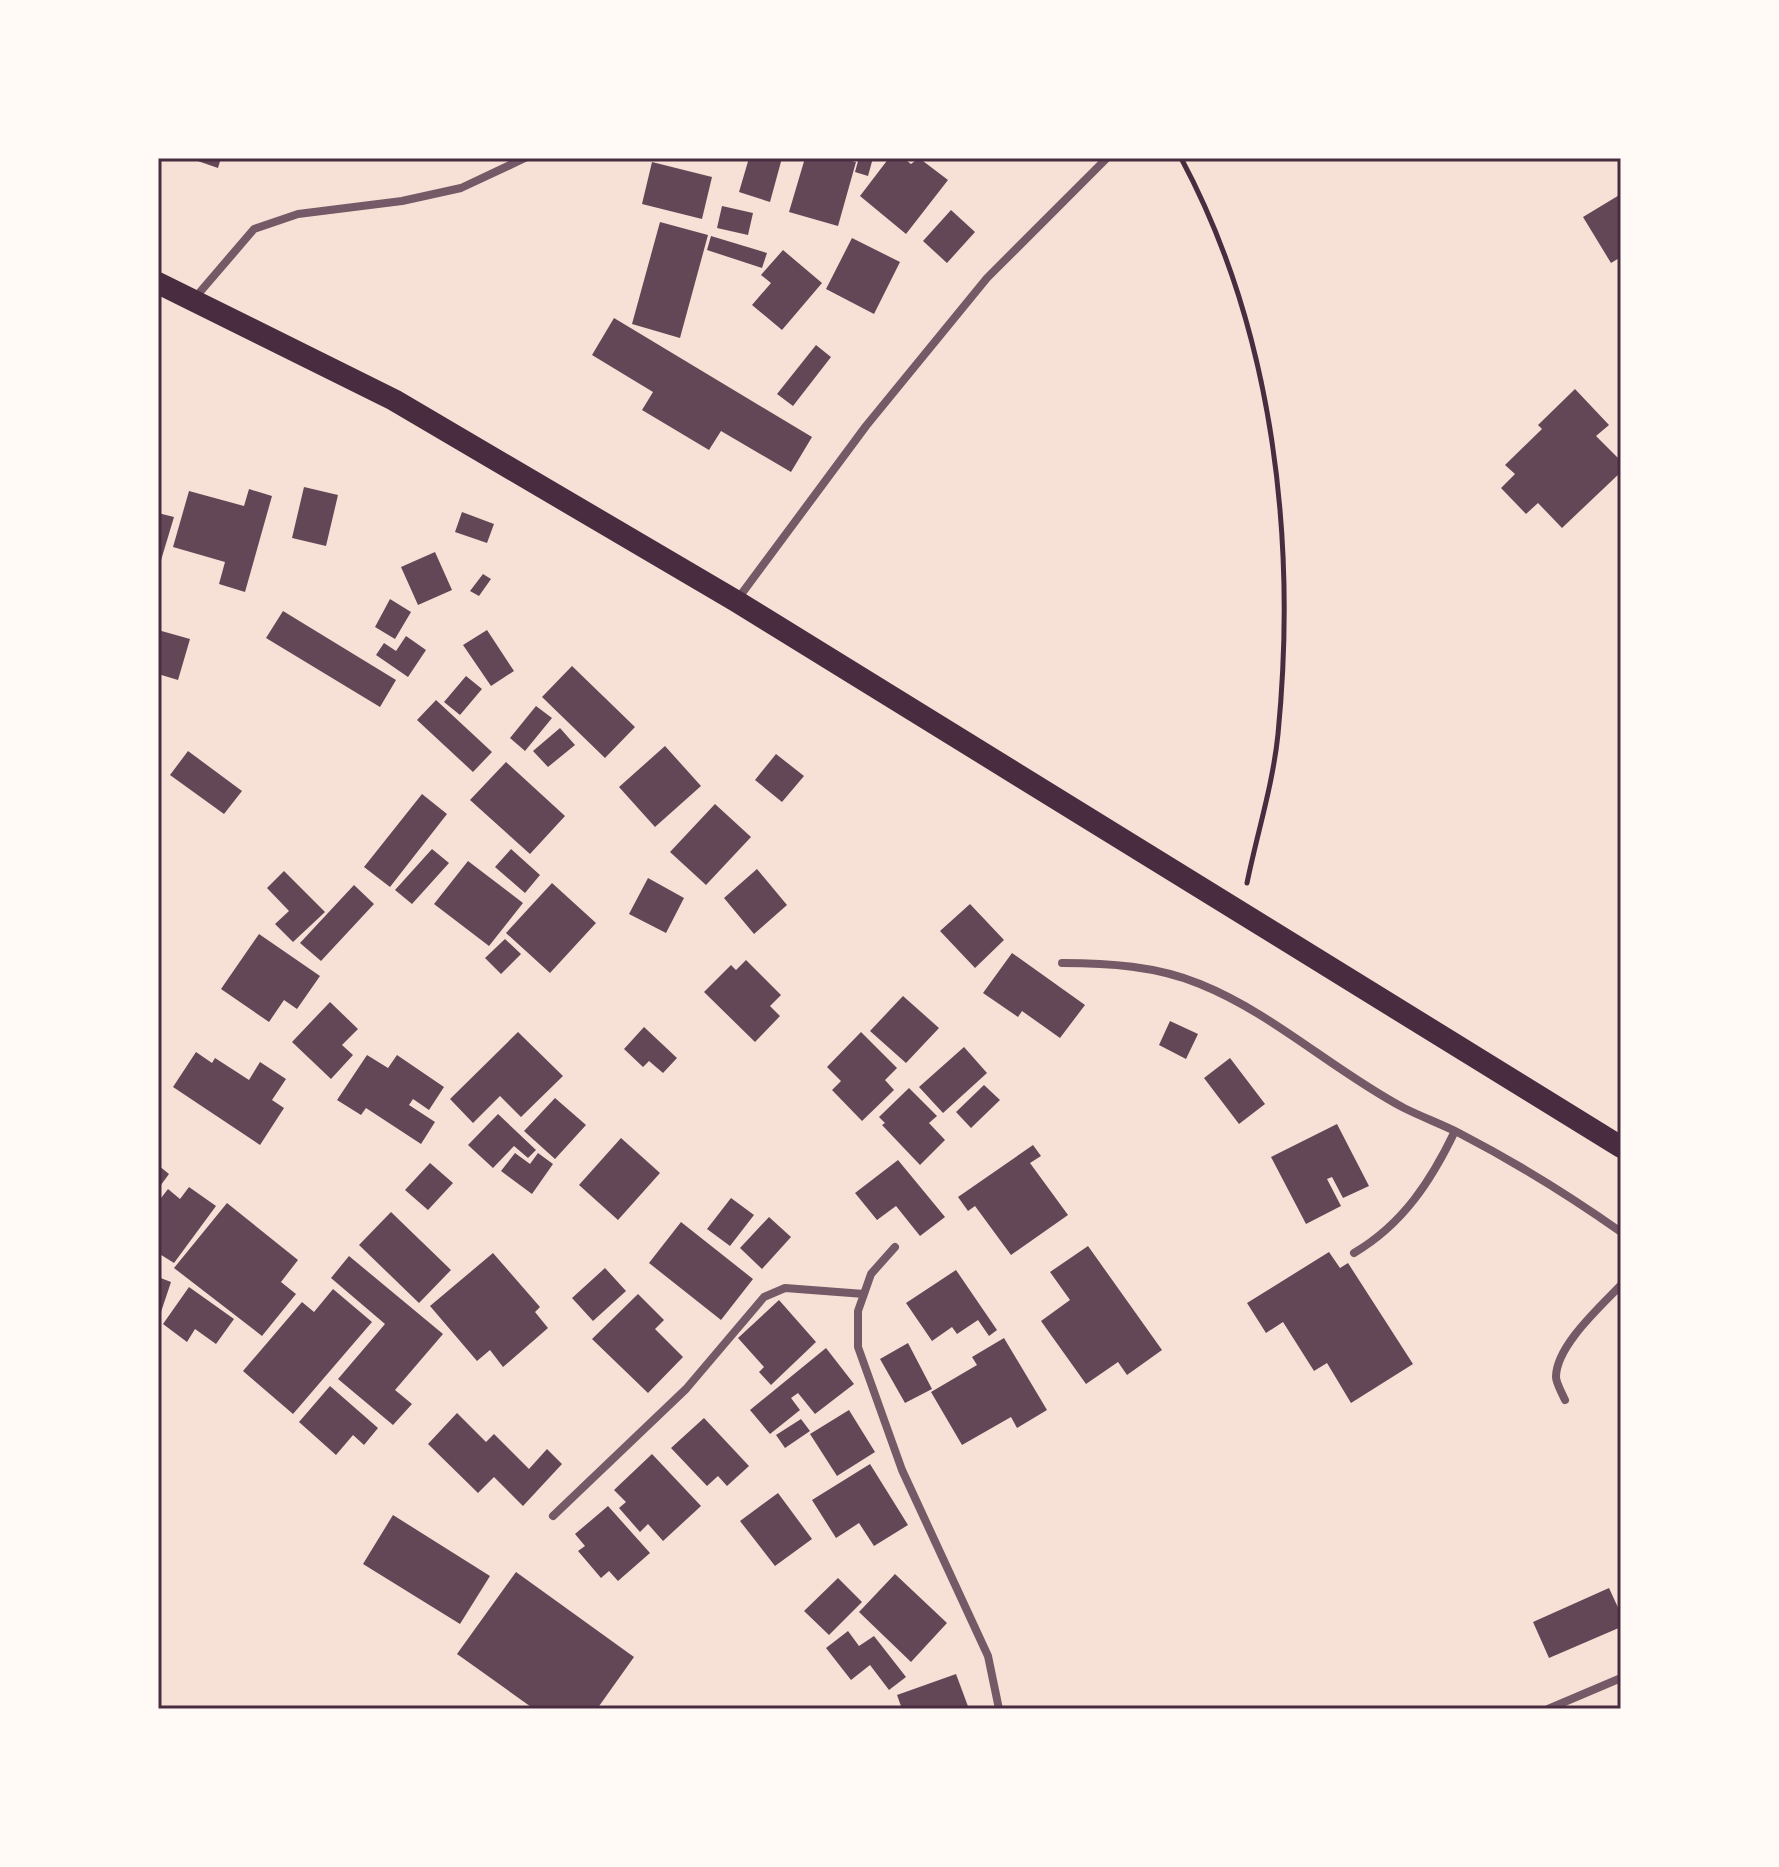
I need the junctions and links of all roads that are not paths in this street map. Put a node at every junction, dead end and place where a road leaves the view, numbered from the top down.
1 (525, 158) edge
2 (1107, 158) edge
3 (158, 283) edge
4 (194, 299) junction
5 (736, 601) junction
6 (1062, 963) dead end
7 (1455, 1131) junction
8 (1621, 1147) edge
9 (1621, 1232) edge
10 (895, 1247) dead end
11 (1354, 1253) dead end
12 (1621, 1285) edge
13 (864, 1294) junction
14 (1565, 1400) dead end
15 (553, 1516) dead end
16 (1621, 1678) edge
17 (999, 1709) edge
18 (1548, 1709) edge

1 - 4 street
2 - 5 street
3 - 4 highway
4 - 5 highway
5 - 8 highway
6 - 7 street
7 - 9 street
7 - 11 street
10 - 13 street
12 - 14 street
13 - 15 street
13 - 17 street
16 - 18 street

